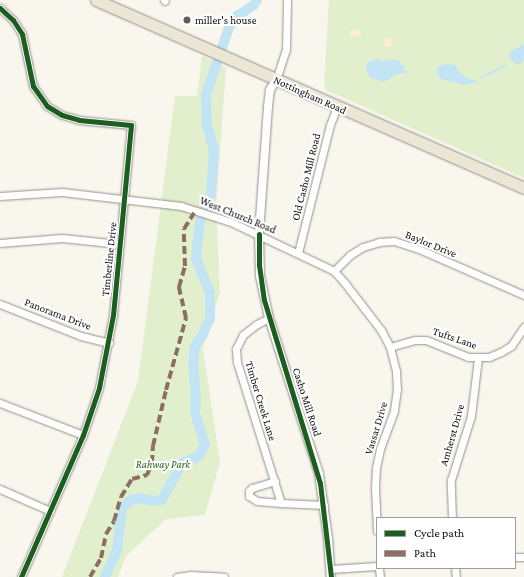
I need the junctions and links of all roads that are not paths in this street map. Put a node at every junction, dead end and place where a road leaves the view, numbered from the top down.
1 (96, 0) edge
2 (287, 0) edge
3 (0, 8) edge
4 (276, 80) junction
5 (337, 107) junction
6 (524, 188) edge
7 (0, 196) edge
8 (124, 198) junction
9 (258, 234) junction
10 (0, 243) edge
11 (120, 244) junction
12 (298, 253) junction
13 (334, 271) junction
14 (524, 295) edge
15 (0, 304) edge
16 (269, 318) junction
17 (524, 326) edge
18 (109, 343) junction
19 (390, 348) junction
20 (478, 358) junction
21 (0, 403) edge
22 (83, 435) junction
23 (274, 481) junction
24 (0, 489) edge
25 (281, 503) junction
26 (324, 505) junction
27 (50, 511) junction
28 (376, 517) edge
29 (452, 517) edge
30 (376, 567) edge
31 (331, 573) edge
32 (21, 577) edge
33 (177, 577) edge
34 (224, 577) edge

1 - 4 main road, Nottingham Road
2 - 4 street
3 - 8 street, Timberline Drive
4 - 5 main road, Nottingham Road
4 - 9 street, Casho Mill Road
5 - 6 main road, Nottingham Road
5 - 12 street, Old Casho Mill Road
7 - 8 street, West Church Road
8 - 9 street, West Church Road
8 - 11 street, Timberline Drive
9 - 12 street, West Church Road
9 - 16 street, Casho Mill Road
10 - 11 street
11 - 18 street, Timberline Drive
12 - 13 street, Vassar Drive
13 - 14 street, Baylor Drive
13 - 19 street, Vassar Drive
15 - 18 street, Panorama Drive
16 - 23 street, Timber Creek Lane
16 - 26 street, Casho Mill Road
17 - 20 street, Tufts Lane
18 - 22 street, Timberline Drive
19 - 20 street, Tufts Lane
19 - 28 street, Vassar Drive
20 - 29 street, Amherst Drive
21 - 22 street
22 - 27 street, Timberline Drive
23 - 25 street, Timber Creek Lane
23 - 25 street
24 - 27 street
25 - 26 street
26 - 31 street, Casho Mill Road
27 - 32 street, Timberline Drive
30 - 31 street
33 - 34 street

